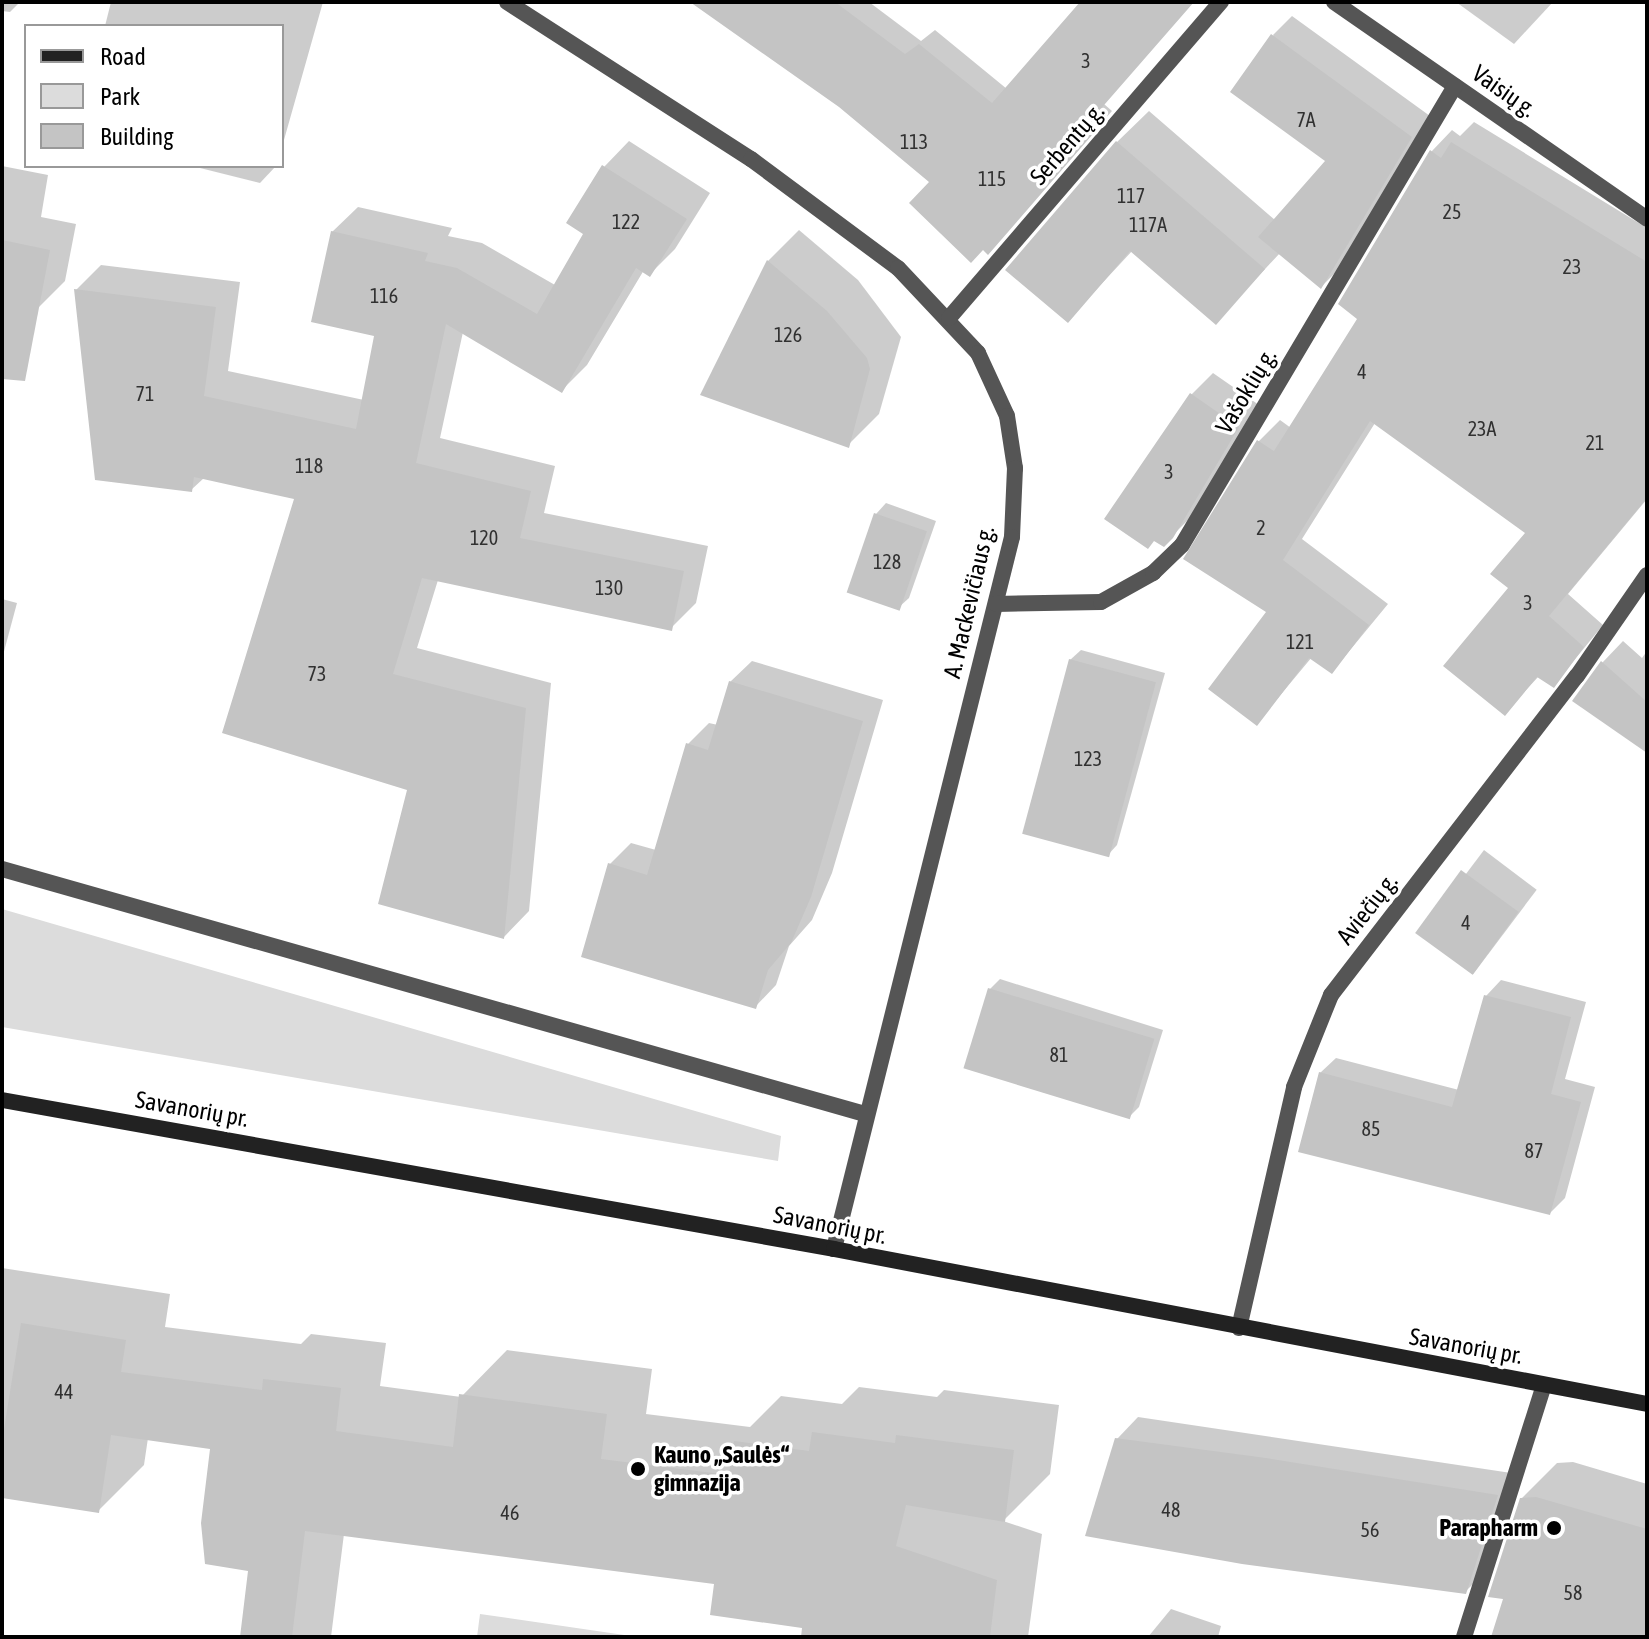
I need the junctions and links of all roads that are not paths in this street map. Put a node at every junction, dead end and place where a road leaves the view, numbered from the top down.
1 (1221, 2) edge
2 (1334, 2) edge
3 (514, 4) edge
4 (1455, 86) junction
5 (1647, 219) edge
6 (949, 318) junction
7 (1647, 575) edge
8 (996, 604) junction
9 (2, 869) edge
10 (2, 1100) edge
11 (865, 1114) junction
12 (834, 1249) junction
13 (1239, 1328) junction
14 (1544, 1385) junction
15 (1647, 1404) edge
16 (1464, 1637) edge

1 - 6 street, Serbentų g.
2 - 4 street, Vaisių g.
3 - 6 street, A. Mackevičiaus g.
4 - 5 street, Vaisių g.
4 - 8 street, Vašoklių g.
6 - 8 street, A. Mackevičiaus g.
7 - 13 street, Aviečių g.
8 - 11 street, A. Mackevičiaus g.
9 - 11 street
10 - 12 main road, Savanorių pr.
11 - 12 street, A. Mackevičiaus g.
12 - 13 main road, Savanorių pr.
13 - 14 main road, Savanorių pr.
14 - 15 main road, Savanorių pr.
14 - 16 street

